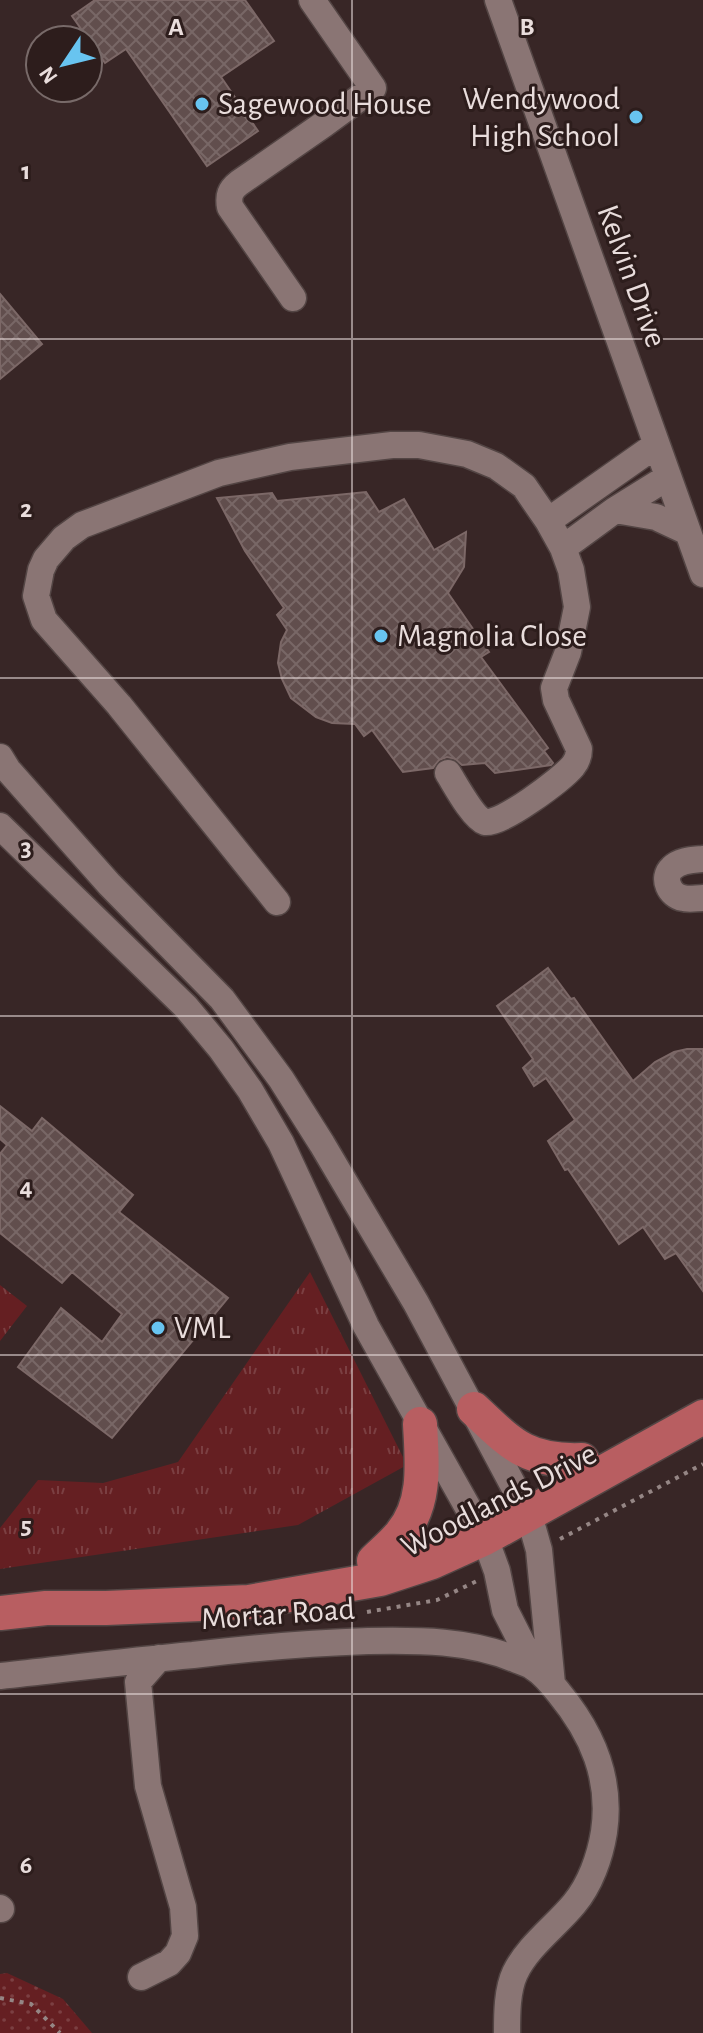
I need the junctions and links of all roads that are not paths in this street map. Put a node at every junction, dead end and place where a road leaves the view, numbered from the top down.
1 (312, 0) edge
2 (498, 0) edge
3 (293, 298) dead end
4 (647, 418) junction
5 (656, 445) junction
6 (668, 477) junction
7 (607, 478) junction
8 (615, 510) junction
9 (548, 521) junction
10 (688, 532) junction
11 (563, 548) junction
12 (703, 574) edge
13 (3, 768) edge
14 (448, 773) dead end
15 (0, 826) edge
16 (703, 859) edge
17 (703, 898) edge
18 (277, 902) dead end
19 (703, 1391) edge
20 (474, 1409) junction
21 (703, 1417) edge
22 (420, 1424) junction
23 (582, 1460) junction
24 (524, 1505) junction
25 (480, 1528) junction
26 (374, 1561) junction
27 (46, 1608) junction
28 (0, 1613) edge
29 (159, 1658) junction
30 (0, 1676) edge
31 (543, 1676) junction
32 (141, 1977) dead end
33 (507, 2033) edge

1 - 3 street
2 - 4 street, Kelvin Drive
4 - 5 street, Kelvin Drive
4 - 7 street
5 - 6 street, Kelvin Drive
5 - 7 street
6 - 8 street
6 - 10 street, Kelvin Drive
7 - 9 street
8 - 10 street
8 - 11 street
9 - 11 street
9 - 18 street
10 - 12 street, Kelvin Drive
11 - 14 street
13 - 20 street
15 - 22 street
16 - 17 street
19 - 23 main road, Woodlands Drive
20 - 23 main road
20 - 24 street
21 - 24 main road, Woodlands Drive
22 - 25 street
22 - 26 main road
23 - 24 main road, Woodlands Drive
24 - 25 main road, Woodlands Drive
24 - 31 street
25 - 26 main road, Woodlands Drive
25 - 27 main road, Woodlands Drive
25 - 31 street
26 - 27 main road, Woodlands Drive
27 - 28 main road, Woodlands Drive
29 - 30 street, Mortar Road
29 - 31 street, Mortar Road
29 - 32 street
31 - 33 street

